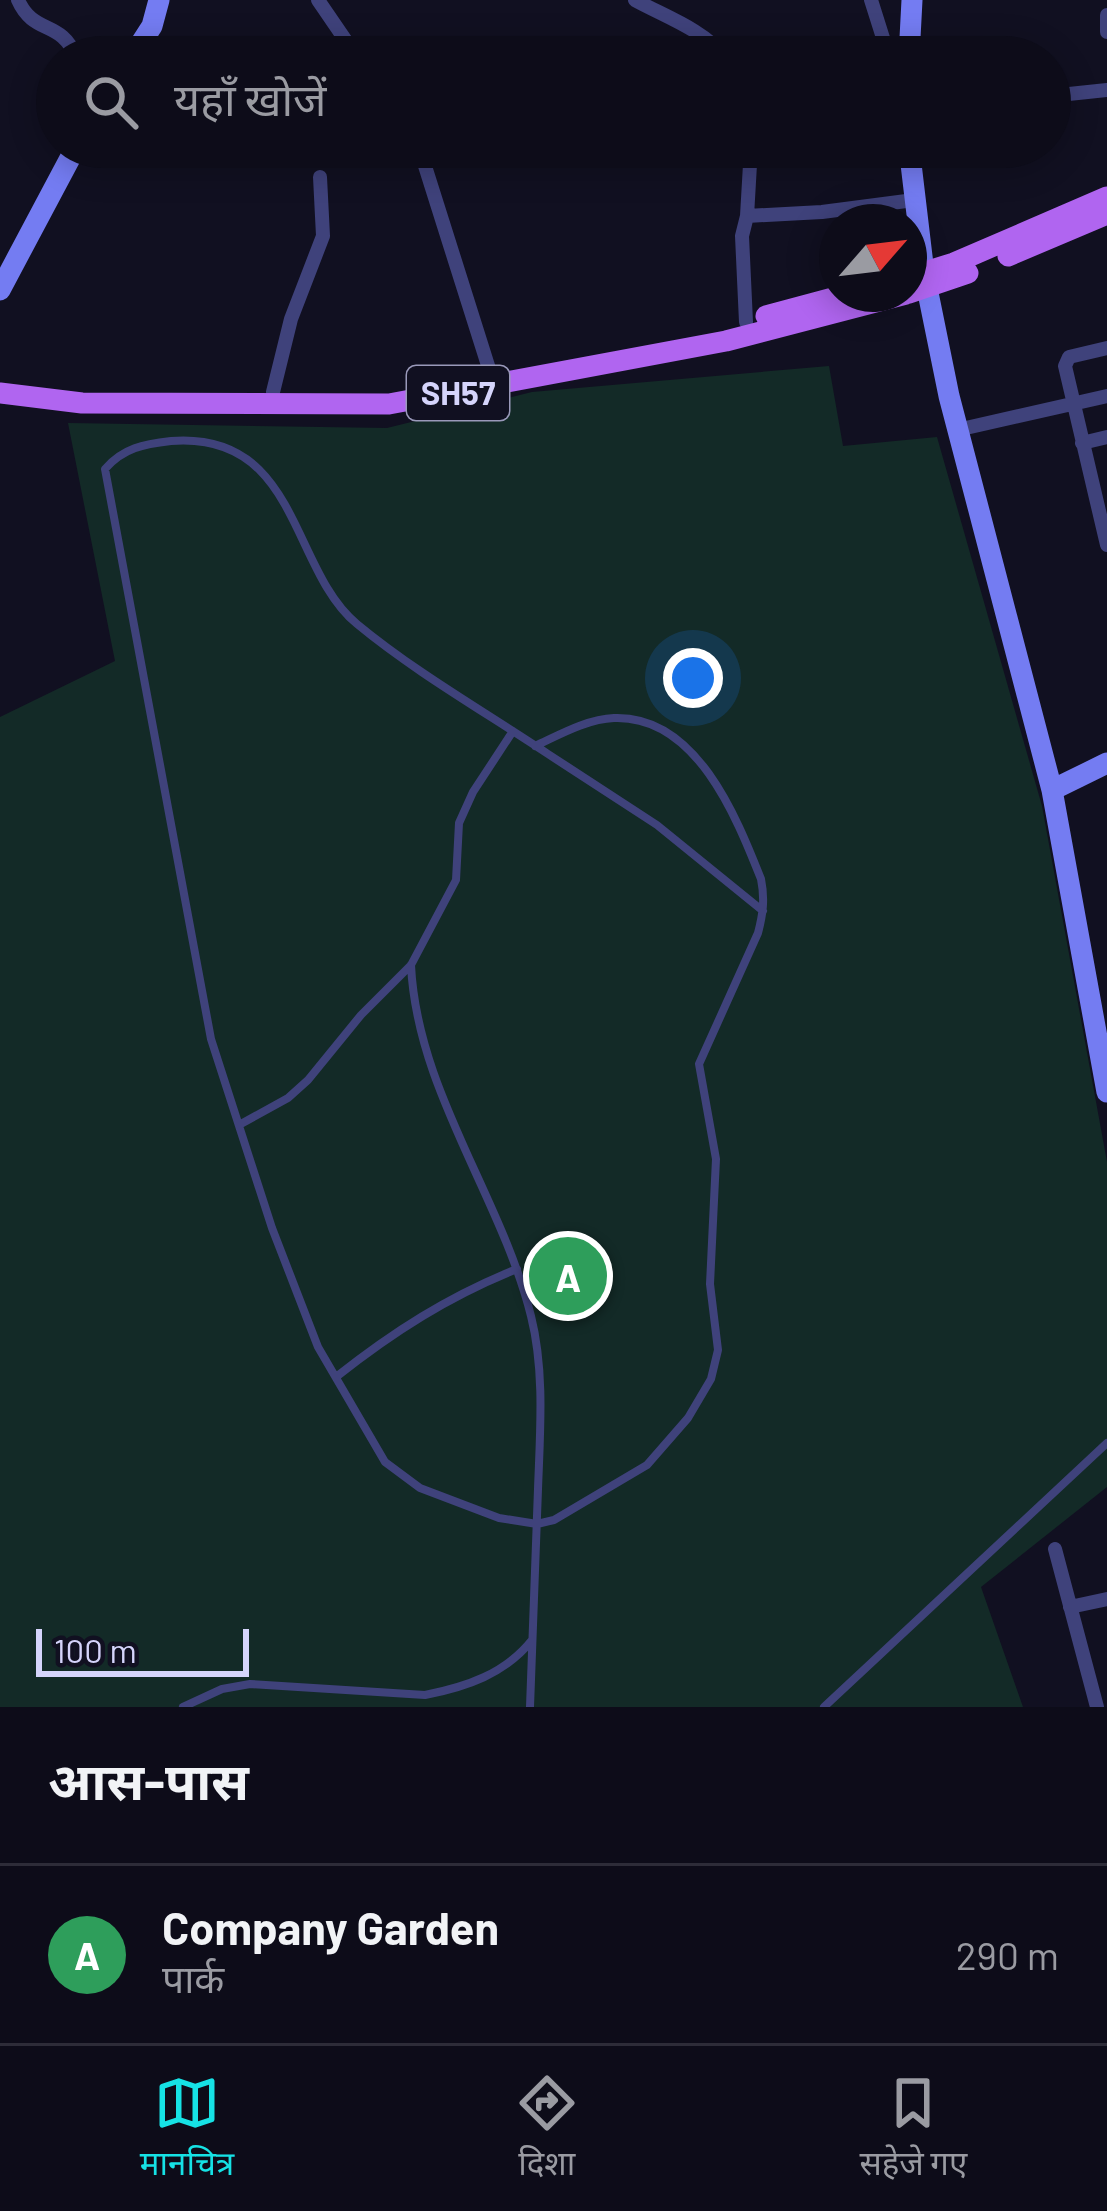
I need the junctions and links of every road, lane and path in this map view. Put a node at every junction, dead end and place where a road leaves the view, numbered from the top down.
1 (17, 0) edge
2 (159, 0) edge
3 (318, 0) edge
4 (635, 0) edge
5 (871, 0) edge
6 (912, 0) edge
7 (1107, 15) edge
8 (1107, 32) edge
9 (63, 36) edge
10 (146, 36) edge
11 (343, 36) edge
12 (702, 36) edge
13 (882, 36) edge
14 (910, 36) edge
15 (1107, 90) edge
16 (1071, 94) edge
17 (65, 168) edge
18 (426, 168) edge
19 (750, 168) edge
20 (911, 168) edge
21 (320, 177) dead end
22 (1107, 197) edge
23 (914, 200) junction
24 (914, 204) edge
25 (1107, 214) edge
26 (748, 216) junction
27 (927, 280) edge
28 (927, 281) edge
29 (0, 290) edge
30 (819, 302) edge
31 (824, 312) edge
32 (923, 312) edge
33 (746, 322) junction
34 (1107, 348) edge
35 (491, 375) junction
36 (0, 380) edge
37 (273, 392) junction
38 (0, 393) edge
39 (1107, 396) edge
40 (1073, 404) junction
41 (957, 430) junction
42 (1107, 437) edge
43 (1082, 443) junction
44 (1099, 479) edge
45 (1105, 527) edge
46 (1107, 545) edge
47 (513, 731) junction
48 (535, 746) junction
49 (1107, 763) edge
50 (1052, 790) junction
51 (763, 911) junction
52 (411, 965) junction
53 (1100, 1018) edge
54 (1107, 1092) edge
55 (238, 1125) junction
56 (517, 1270) junction
57 (336, 1378) junction
58 (1107, 1443) edge
59 (537, 1524) junction
60 (1055, 1549) dead end
61 (1107, 1599) edge
62 (1070, 1607) junction
63 (533, 1639) junction
64 (182, 1707) edge
65 (530, 1707) edge
66 (824, 1707) edge
67 (1096, 1707) edge

1 - 9 street
2 - 10 street
3 - 11 street
4 - 12 street
5 - 13 street
6 - 14 street
7 - 8 street
15 - 16 street
17 - 29 street
18 - 35 street
19 - 26 street
20 - 23 street
21 - 37 street
22 - 27 main road, SH57
23 - 24 street
23 - 26 street
25 - 28 main road, SH57
26 - 33 street
30 - 33 main road, SH57
31 - 38 main road, SH57
32 - 41 street
33 - 35 main road, SH57
34 - 40 street
35 - 37 main road, SH57
36 - 37 main road, SH57
39 - 40 street
40 - 41 street
40 - 43 street
41 - 50 street
42 - 43 street
43 - 44 street
44 - 45 street
45 - 46 street
47 - 48 lane
47 - 52 lane
47 - 55 lane
48 - 51 lane
48 - 51 lane
49 - 50 street
50 - 53 street
51 - 59 lane
52 - 55 lane
52 - 56 lane
53 - 54 street
55 - 57 lane
56 - 57 lane
56 - 59 lane
57 - 59 lane
58 - 66 lane
59 - 63 lane
60 - 62 street
61 - 62 street
62 - 67 street
63 - 64 lane
63 - 65 lane

